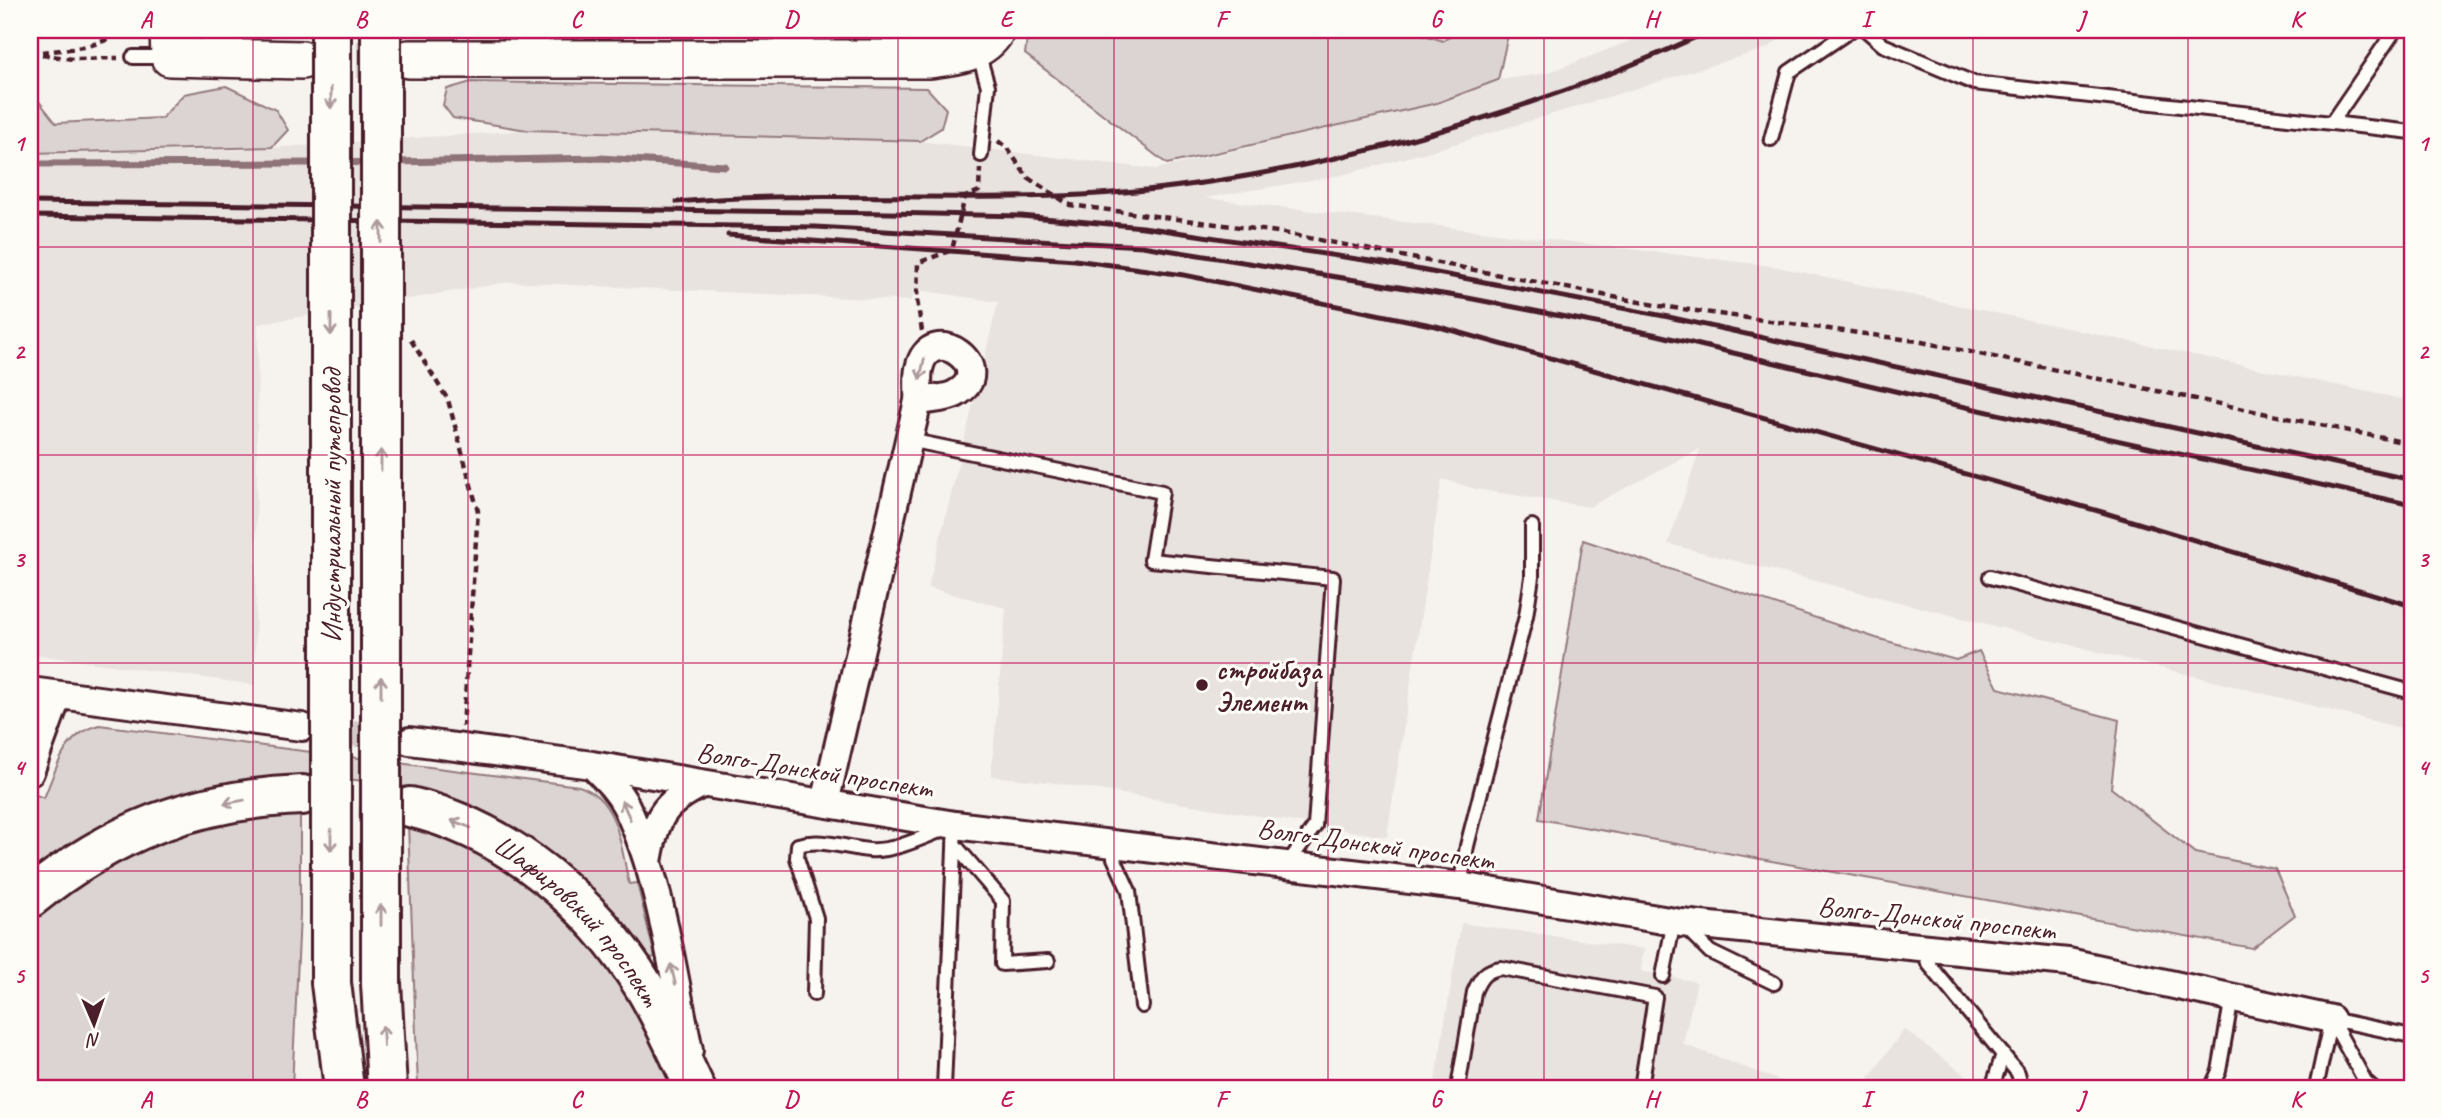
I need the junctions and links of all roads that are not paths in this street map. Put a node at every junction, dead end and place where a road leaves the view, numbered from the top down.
1 (331, 30) edge
2 (381, 30) edge
3 (1852, 30) edge
4 (1866, 30) edge
5 (2395, 30) edge
6 (986, 39) edge
7 (169, 43) edge
8 (540, 44) edge
9 (133, 57) road end
10 (409, 59) tunnel mouth
11 (302, 60) tunnel mouth
12 (2332, 122) junction
13 (2412, 132) edge
14 (1771, 139) dead end
15 (981, 155) road end
16 (918, 401) junction
17 (909, 440) junction
18 (1532, 526) dead end
19 (1990, 577) dead end
20 (30, 691) edge
21 (2412, 692) edge
22 (58, 695) junction
23 (302, 727) tunnel mouth
24 (410, 740) tunnel mouth
25 (592, 765) junction
26 (30, 772) edge
27 (702, 784) junction
28 (302, 794) tunnel mouth
29 (825, 803) junction
30 (410, 807) tunnel mouth
31 (955, 834) junction
32 (1114, 844) junction
33 (648, 862) junction
34 (1288, 863) junction
35 (1460, 886) junction
36 (30, 898) edge
37 (1677, 922) junction
38 (1924, 949) junction
39 (1048, 961) dead end
40 (1663, 975) dead end
41 (331, 983) junction
42 (1774, 983) dead end
43 (814, 994) dead end
44 (2232, 996) junction
45 (1142, 1006) dead end
46 (2332, 1019) junction
47 (2412, 1036) edge
48 (2003, 1054) junction
49 (2367, 1086) edge
50 (320, 1088) edge
51 (344, 1088) edge
52 (387, 1088) edge
53 (696, 1088) edge
54 (944, 1088) edge
55 (1458, 1088) edge
56 (1641, 1088) edge
57 (1992, 1088) edge
58 (2022, 1088) edge
59 (2211, 1088) edge
60 (2316, 1088) edge

1 -> 41 main road, Индустриальный путепровод, bridge
52 -> 2 main road, Индустриальный путепровод, bridge
3 - 14 lane
4 - 12 lane
5 - 12 lane
6 - 8 street
6 - 15 lane
7 - 9 lane
7 - 11 street
8 - 10 street
12 - 13 lane
16 -> 16 street
16 - 17 street
17 - 29 street
17 - 34 lane
18 - 35 lane
19 - 21 lane
20 - 22 street
22 - 23 street
22 - 26 street
24 - 25 street, Волго-Донской проспект
25 - 27 street, Волго-Донской проспект
33 -> 25 street
27 - 29 street, Волго-Донской проспект
27 - 33 street
28 -> 36 main road
29 - 31 street, Волго-Донской проспект
53 -> 30 main road, Шафировский проспект
31 - 32 street, Волго-Донской проспект
31 - 39 lane
31 - 43 lane
31 - 54 lane
32 - 34 street, Волго-Донской проспект
32 - 45 lane
53 -> 33 street
34 - 35 street, Волго-Донской проспект
35 - 37 street, Волго-Донской проспект
37 - 38 street, Волго-Донской проспект
37 - 40 lane
37 - 42 lane
38 - 44 street, Волго-Донской проспект
38 - 48 lane
41 - 50 main road
41 - 51 main road
44 - 46 street, Волго-Донской проспект
44 - 59 lane
46 - 47 lane
46 - 49 lane
46 - 60 lane
48 - 57 lane
48 - 58 lane
55 - 56 lane

